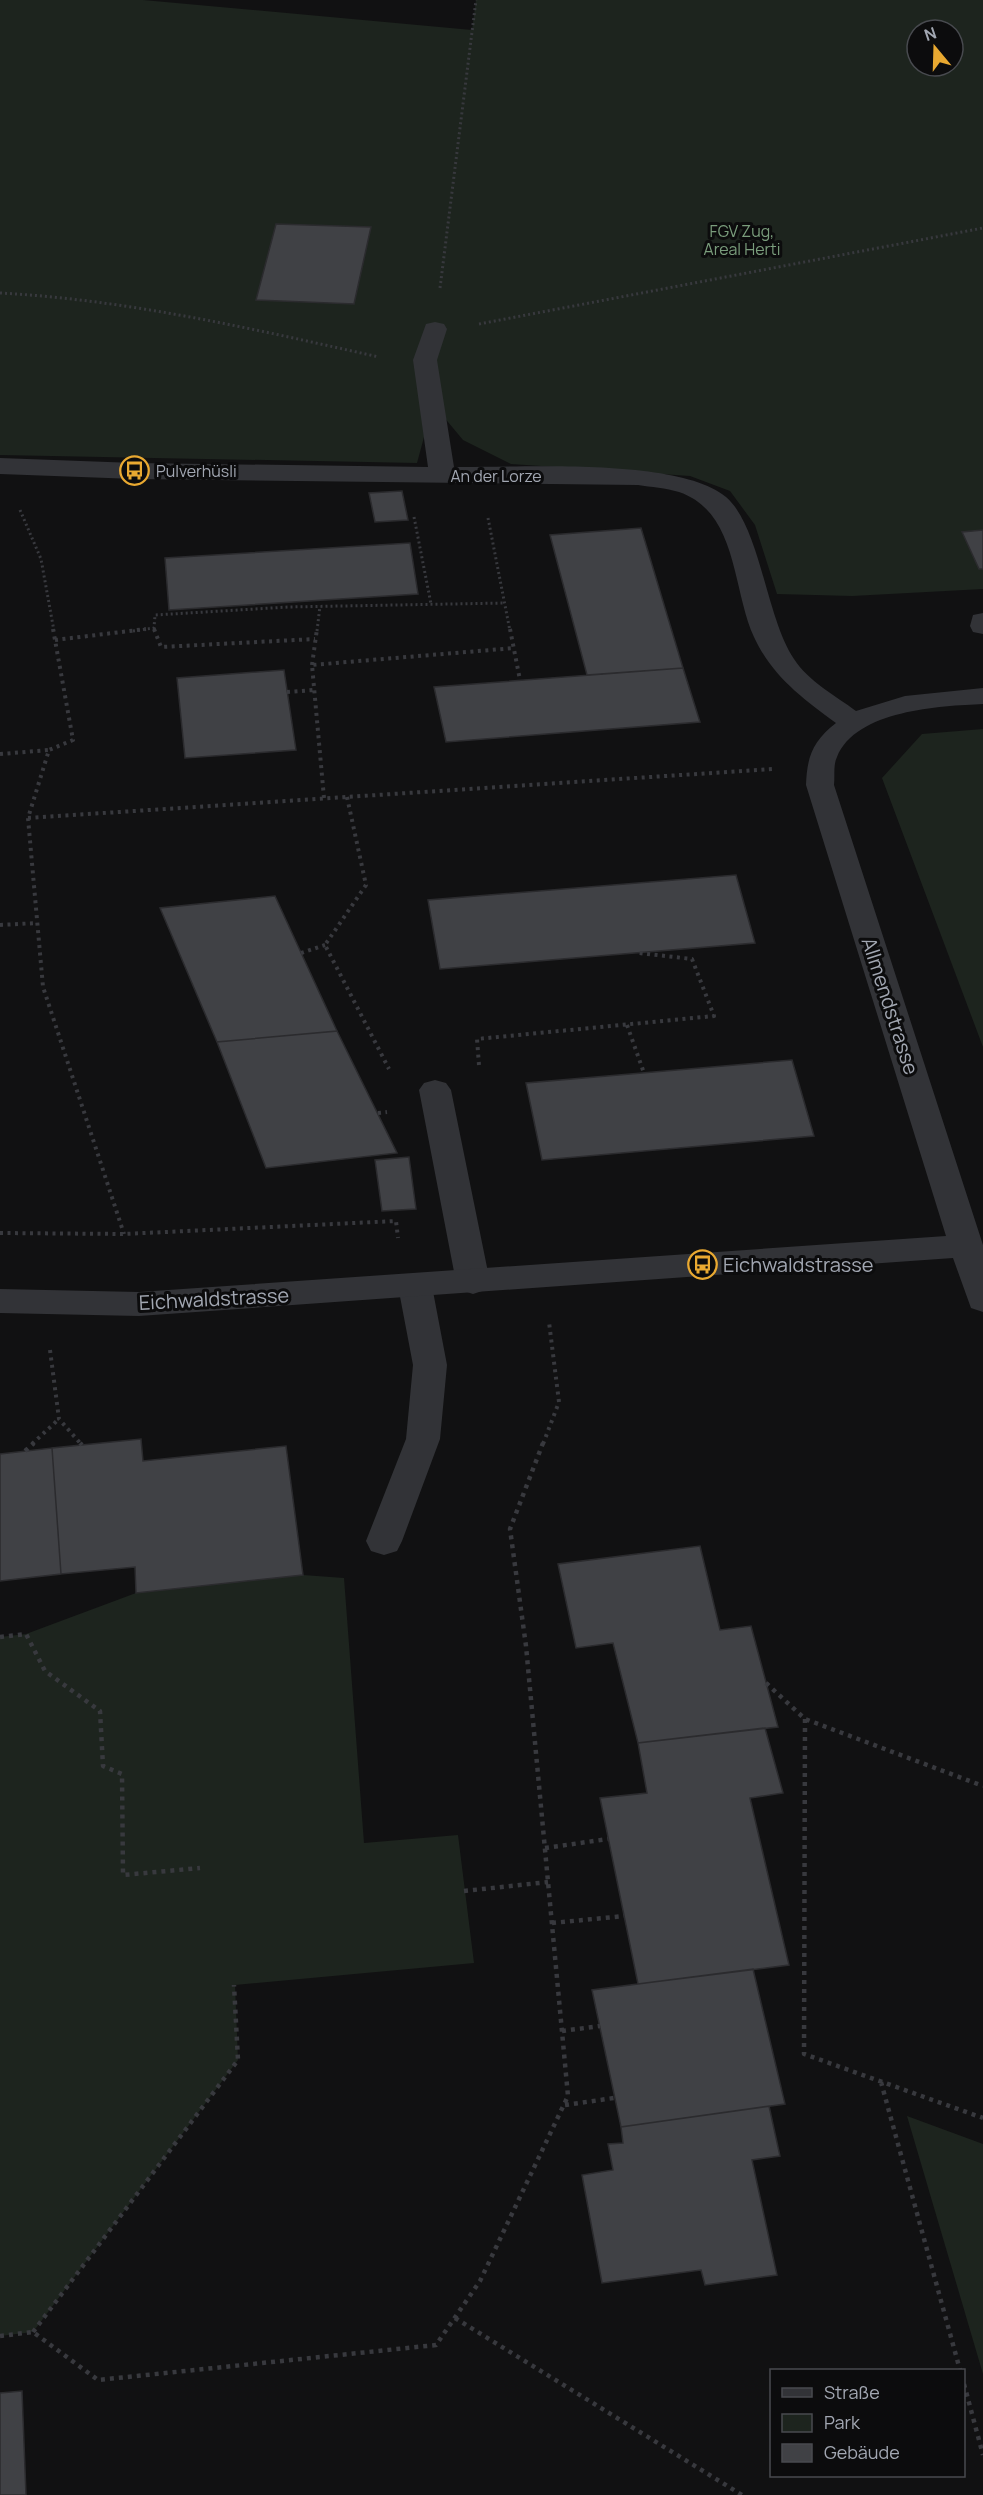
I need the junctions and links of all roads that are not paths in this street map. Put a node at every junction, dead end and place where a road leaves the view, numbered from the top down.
1 (435, 329) road end
2 (0, 466) edge
3 (442, 476) junction
4 (983, 621) edge
5 (983, 626) edge
6 (983, 696) edge
7 (855, 723) junction
8 (435, 1090) dead end
9 (966, 1246) junction
10 (473, 1282) junction
11 (415, 1286) junction
12 (983, 1300) edge
13 (0, 1301) edge
14 (384, 1541) dead end

1 - 3 street
2 - 3 street, An der Lorze
3 - 7 street, An der Lorze
4 - 5 street
6 - 7 street
7 - 9 street, Allmendstrasse
8 - 10 street
9 - 10 street, Eichwaldstrasse
9 - 12 street, Allmendstrasse
10 - 11 street, Eichwaldstrasse
11 - 13 street, Eichwaldstrasse
11 - 14 street

